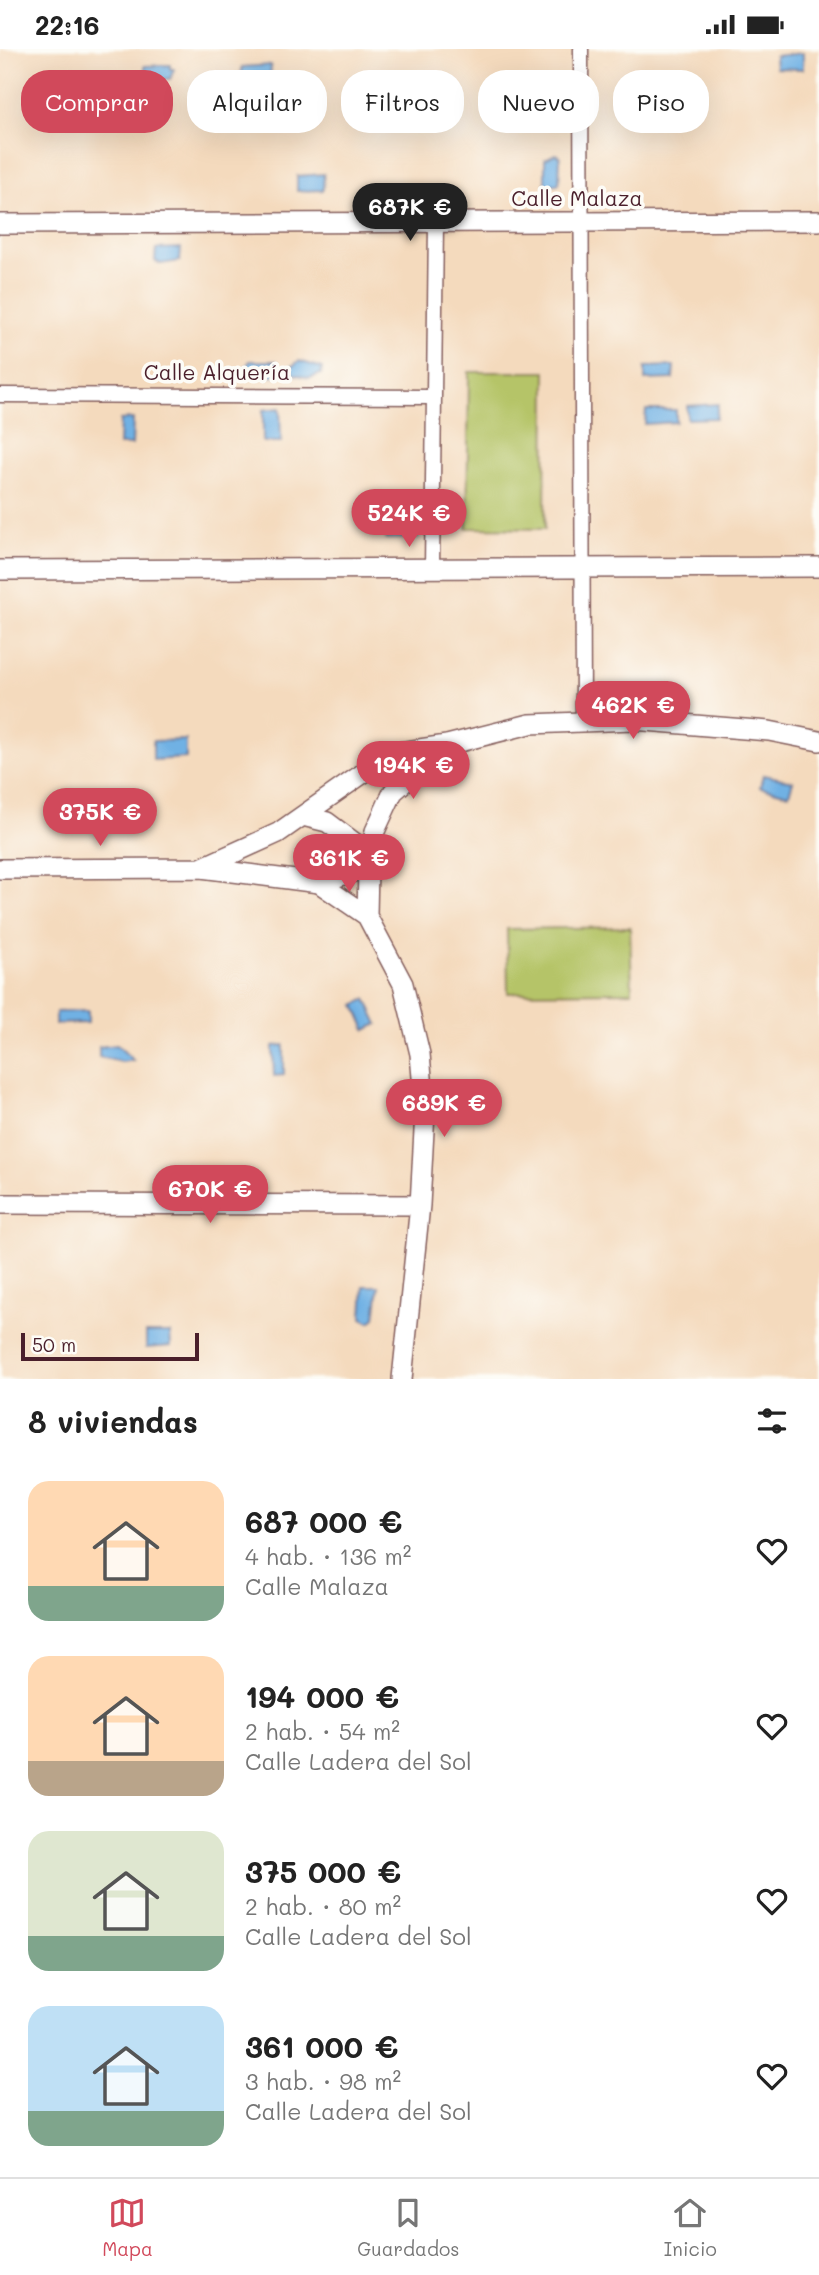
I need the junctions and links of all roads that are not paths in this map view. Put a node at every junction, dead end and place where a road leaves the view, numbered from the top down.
1 (581, 49) edge
2 (819, 221) edge
3 (582, 222) junction
4 (436, 223) junction
5 (0, 225) edge
6 (0, 395) edge
7 (434, 397) junction
8 (819, 567) edge
9 (581, 568) junction
10 (432, 569) junction
11 (0, 570) edge
12 (583, 722) junction
13 (819, 741) edge
14 (447, 745) junction
15 (303, 816) junction
16 (369, 861) junction
17 (201, 868) junction
18 (0, 869) edge
19 (319, 883) junction
20 (368, 916) junction
21 (0, 1204) edge
22 (420, 1205) junction
23 (402, 1379) edge

1 - 3 street
2 - 3 street, Calle Malaza
3 - 4 street, Calle Malaza
3 - 9 street
4 - 5 street, Calle Malaza
4 - 7 street
6 - 7 street, Calle Alquería
7 - 10 street
8 - 9 street
9 - 10 street
9 - 12 street
10 - 11 street
12 - 13 street
12 - 14 street
14 - 15 street
14 - 16 street
15 - 16 street
15 - 17 street
16 - 19 street
16 - 20 street
17 - 18 street
17 - 19 street
19 - 20 street
20 - 22 street
21 - 22 street
22 - 23 street

